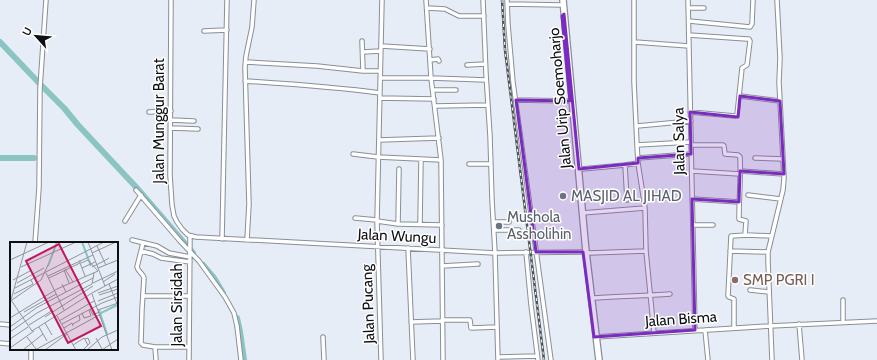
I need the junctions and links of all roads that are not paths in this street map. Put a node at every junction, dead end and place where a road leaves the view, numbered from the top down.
1 (46, 0) edge
2 (171, 0) edge
3 (227, 0) edge
4 (254, 0) edge
5 (382, 0) edge
6 (426, 0) edge
7 (483, 0) edge
8 (634, 0) edge
9 (688, 0) edge
10 (753, 0) edge
11 (777, 0) edge
12 (507, 2) edge
13 (561, 2) edge
14 (427, 8) junction
15 (688, 8) junction
16 (704, 8) dead end
17 (563, 15) junction
18 (484, 16) junction
19 (689, 21) junction
20 (227, 30) junction
21 (204, 31) dead end
22 (689, 35) junction
23 (362, 41) dead end
24 (635, 42) junction
25 (380, 46) junction
26 (689, 46) junction
27 (430, 49) junction
28 (380, 51) junction
29 (363, 52) junction
30 (430, 60) junction
31 (439, 61) dead end
32 (246, 62) junction
33 (485, 64) junction
34 (467, 65) dead end
35 (363, 71) junction
36 (380, 71) junction
37 (380, 78) junction
38 (431, 78) junction
39 (486, 80) junction
40 (245, 81) junction
41 (433, 90) junction
42 (456, 90) dead end
43 (380, 93) junction
44 (740, 96) junction
45 (380, 98) junction
46 (434, 99) junction
47 (516, 100) junction
48 (570, 101) junction
49 (780, 101) junction
50 (488, 105) junction
51 (435, 106) junction
52 (171, 111) junction
53 (149, 112) dead end
54 (690, 112) junction
55 (171, 120) junction
56 (194, 121) dead end
57 (690, 121) junction
58 (637, 126) junction
59 (171, 128) junction
60 (198, 129) dead end
61 (439, 138) junction
62 (379, 140) junction
63 (691, 144) junction
64 (637, 145) junction
65 (353, 154) dead end
66 (691, 154) junction
67 (378, 157) junction
68 (638, 158) junction
69 (755, 158) dead end
70 (783, 159) junction
71 (421, 160) junction
72 (441, 160) junction
73 (638, 163) junction
74 (469, 164) dead end
75 (491, 164) junction
76 (625, 165) junction
77 (578, 168) junction
78 (399, 169) dead end
79 (692, 171) junction
80 (740, 173) junction
81 (784, 174) junction
82 (136, 190) dead end
83 (748, 195) dead end
84 (141, 196) junction
85 (692, 199) junction
86 (781, 199) junction
87 (627, 200) dead end
88 (739, 202) junction
89 (645, 208) junction
90 (582, 213) junction
91 (355, 218) dead end
92 (126, 221) dead end
93 (377, 221) junction
94 (493, 222) junction
95 (510, 222) dead end
96 (398, 224) junction
97 (420, 224) junction
98 (693, 224) junction
99 (442, 225) junction
100 (713, 225) dead end
101 (494, 230) junction
102 (519, 230) dead end
103 (745, 235) junction
104 (190, 236) junction
105 (772, 236) junction
106 (222, 239) junction
107 (132, 240) dead end
108 (247, 240) junction
109 (35, 242) edge
110 (143, 243) junction
111 (378, 247) junction
112 (408, 248) junction
113 (442, 250) junction
114 (141, 251) junction
115 (190, 251) junction
116 (646, 251) junction
117 (730, 251) junction
118 (526, 252) junction
119 (536, 252) junction
120 (585, 252) junction
121 (768, 252) junction
122 (495, 253) junction
123 (190, 257) junction
124 (190, 262) junction
125 (478, 264) dead end
126 (442, 266) junction
127 (750, 290) dead end
128 (769, 292) junction
129 (670, 294) dead end
130 (651, 295) junction
131 (143, 296) junction
132 (189, 296) junction
133 (591, 297) junction
134 (843, 300) dead end
135 (442, 321) junction
136 (877, 321) edge
137 (411, 322) junction
138 (843, 322) junction
139 (0, 324) edge
140 (799, 324) junction
141 (10, 325) edge
142 (770, 326) junction
143 (497, 327) junction
144 (734, 328) junction
145 (695, 330) junction
146 (705, 330) junction
147 (654, 333) junction
148 (323, 337) dead end
149 (595, 337) junction
150 (0, 343) edge
151 (10, 344) edge
152 (154, 347) junction
153 (189, 347) junction
154 (498, 358) edge
155 (537, 358) edge
156 (156, 360) edge
157 (189, 360) edge
158 (241, 360) edge
159 (324, 360) edge
160 (381, 360) edge
161 (413, 360) edge
162 (443, 360) edge
163 (550, 360) edge
164 (598, 360) edge
165 (708, 360) edge
166 (772, 360) edge
167 (802, 360) edge

1 - 109 street
2 - 52 street, Jalan Munggur Barat
3 - 20 street
4 - 32 street
5 - 25 street, Jalan Pucang
6 - 14 street
7 - 18 street
8 - 24 street
9 - 15 street, Jalan Salya
10 - 19 street
11 - 49 street
12 - 13 street
12 - 47 street
13 - 17 highway, Jalan Urip Soemoharjo
14 - 18 street
14 - 27 street
15 - 16 street
15 - 19 street, Jalan Salya
17 - 48 highway, Jalan Urip Soemoharjo
17 - 77 highway, Jalan Urip Soemoharjo
18 - 33 street
19 - 22 street, Jalan Salya
20 - 21 street
20 - 106 street
22 - 26 street, Jalan Salya
22 - 44 street
23 - 29 street
24 - 26 street
24 - 58 street
25 - 27 street
25 - 28 street, Jalan Pucang
26 - 54 street, Jalan Salya
27 - 30 street
28 - 29 street
28 - 36 street, Jalan Pucang
29 - 35 street
30 - 31 street
30 - 38 street
32 - 35 street
32 - 40 street
33 - 34 street
33 - 39 street
35 - 36 street
36 - 37 street, Jalan Pucang
37 - 38 street
37 - 43 street, Jalan Pucang
38 - 39 street
38 - 41 street
39 - 50 street
40 - 43 street
40 - 108 street
41 - 42 street
41 - 46 street
43 - 45 street, Jalan Pucang
44 - 49 street
44 - 54 street
45 - 46 street
45 - 62 street, Jalan Pucang
46 - 51 street
47 - 48 street
47 - 119 street
48 - 120 highway, Jalan Urip Soemoharjo
49 - 70 street
50 - 51 street
50 - 75 street
51 - 61 street
52 - 53 street
52 - 55 street, Jalan Munggur Barat
54 - 57 street, Jalan Salya
55 - 56 street
55 - 59 street, Jalan Munggur Barat
57 - 58 street
57 - 63 street, Jalan Salya
58 - 64 street
59 - 60 street
59 - 104 street, Jalan Munggur Barat
61 - 62 street
61 - 72 street
62 - 67 street, Jalan Pucang
63 - 64 street
63 - 66 street, Jalan Salya
63 - 80 street
64 - 68 street
65 - 67 street
66 - 68 street
66 - 79 street, Jalan Salya
67 - 71 street
67 - 93 street, Jalan Pucang
68 - 73 street
69 - 70 street
70 - 81 street
71 - 72 street
71 - 97 street
72 - 99 street
73 - 76 street
73 - 89 street
74 - 75 street
75 - 94 street
76 - 77 street
76 - 87 street
77 - 90 highway, Jalan Urip Soemoharjo
78 - 96 street
79 - 80 street
79 - 85 street, Jalan Salya
80 - 81 street
80 - 88 street
81 - 86 street
82 - 84 street
83 - 86 street
84 - 92 street
84 - 115 street
85 - 88 street
85 - 98 street, Jalan Salya
86 - 105 street
88 - 103 street
89 - 90 street
89 - 116 street
90 - 120 highway, Jalan Urip Soemoharjo
91 - 93 street
93 - 96 street
93 - 111 street, Jalan Pucang
94 - 95 street
94 - 101 street
96 - 97 street
97 - 99 street
98 - 100 street
98 - 145 street, Jalan Salya
99 - 113 street
101 - 102 street
101 - 122 street
103 - 105 street
103 - 117 street
104 - 106 street, Jalan Wungu
104 - 115 street, Jalan Sirsidah
105 - 121 street
106 - 108 street, Jalan Wungu
107 - 110 street
108 - 111 street, Jalan Wungu
110 - 114 street
110 - 123 street
111 - 112 street, Jalan Wungu
111 - 160 street, Jalan Pucang
112 - 113 street, Jalan Wungu
112 - 137 street
113 - 122 street, Jalan Wungu
113 - 126 street
114 - 124 street
114 - 131 street
115 - 123 street, Jalan Sirsidah
115 - 158 street
116 - 120 street, Jalan Wungu
116 - 130 street
117 - 121 street
117 - 144 street
118 - 119 street, Jalan Wungu
118 - 122 street, Jalan Wungu
118 - 155 street
119 - 120 street, Jalan Wungu
119 - 163 street
120 - 133 highway, Jalan Urip Soemoharjo
120 - 149 highway, Jalan Urip Soemoharjo
121 - 128 street
122 - 143 street
123 - 124 street, Jalan Sirsidah
124 - 132 street, Jalan Sirsidah
125 - 126 street
126 - 135 street
127 - 128 street
128 - 142 street
129 - 130 street
130 - 133 street
130 - 147 street
131 - 132 street
131 - 152 street
132 - 153 street, Jalan Sirsidah
133 - 149 highway, Jalan Urip Soemoharjo
134 - 138 street
135 - 137 street
135 - 143 street
135 - 162 street
136 - 138 street, Jalan Bisma
137 - 161 street
138 - 140 street, Jalan Bisma
139 - 141 street
140 - 142 street, Jalan Bisma
140 - 167 street
142 - 144 street, Jalan Bisma
142 - 166 street
143 - 154 street
144 - 146 street, Jalan Bisma
145 - 146 street, Jalan Bisma
145 - 147 street, Jalan Bisma
146 - 165 street
147 - 149 street, Jalan Bisma
148 - 159 street
149 - 164 highway, Jalan Urip Soemoharjo
150 - 151 street
152 - 153 street
152 - 156 street
153 - 157 street, Jalan Sirsidah
154 - 155 street

